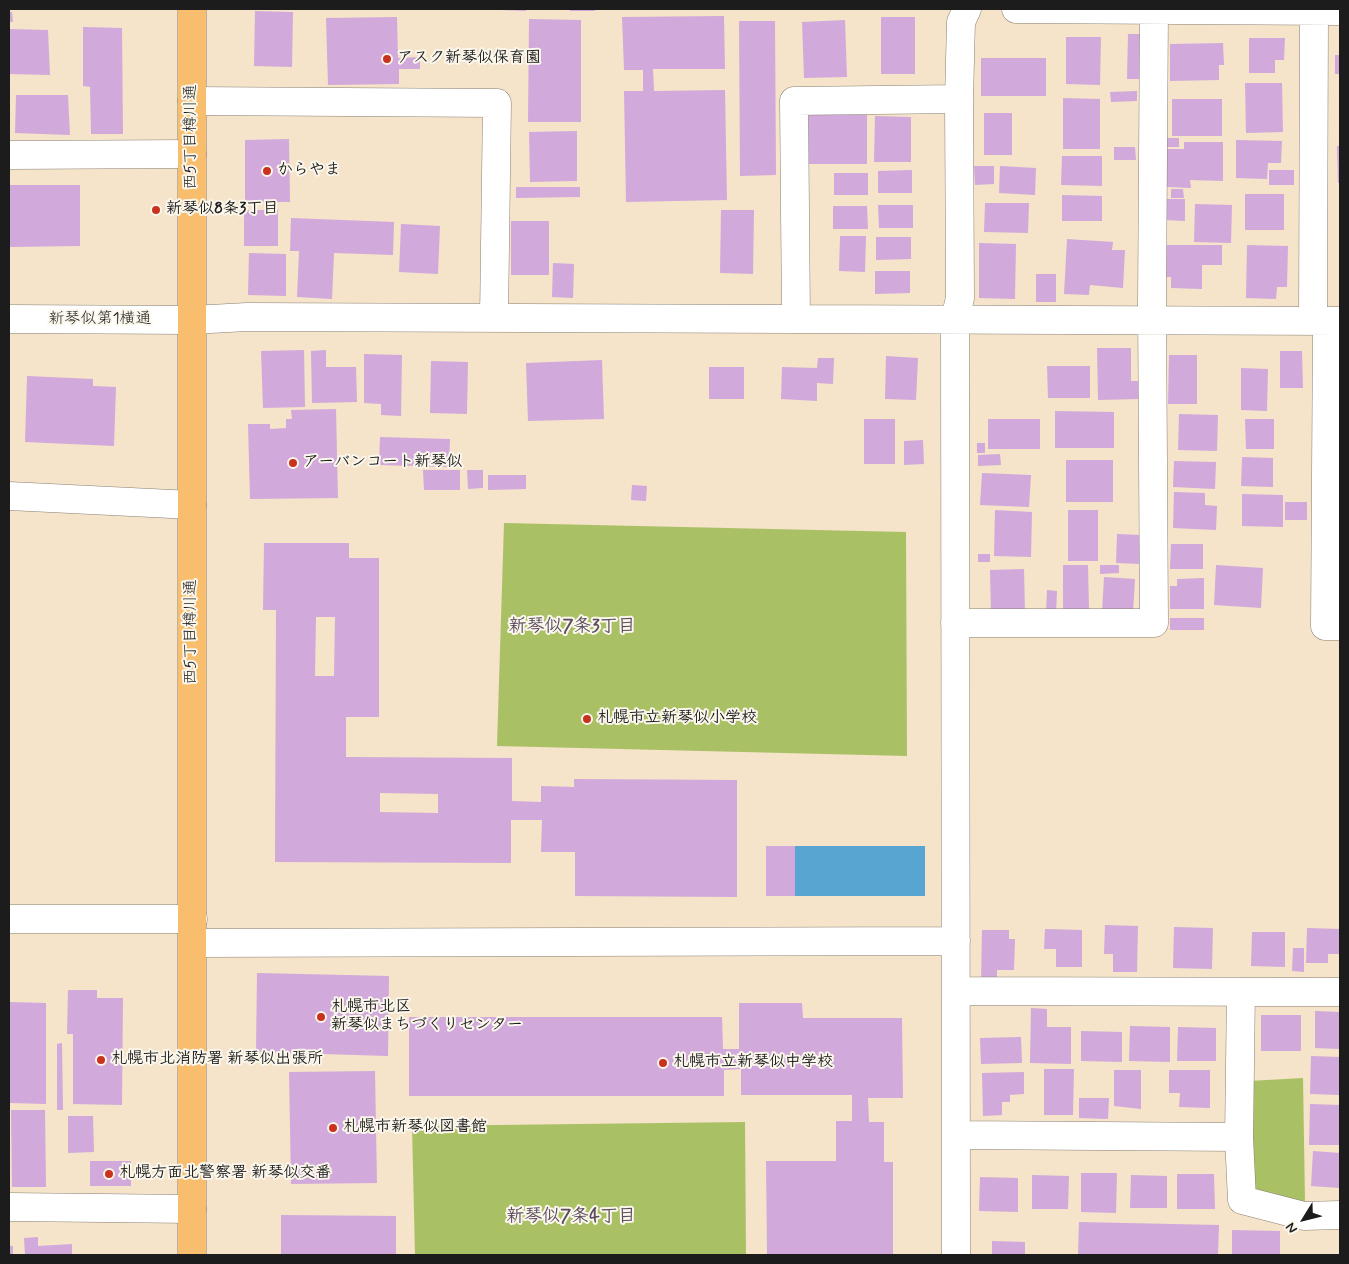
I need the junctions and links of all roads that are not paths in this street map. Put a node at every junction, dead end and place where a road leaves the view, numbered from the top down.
1 (192, 9) edge
2 (968, 9) edge
3 (1016, 9) edge
4 (1154, 10) junction
5 (1324, 11) edge
6 (959, 99) junction
7 (192, 101) junction
8 (9, 154) edge
9 (192, 154) junction
10 (494, 318) junction
11 (9, 319) edge
12 (796, 319) junction
13 (955, 319) junction
14 (192, 320) junction
15 (1152, 320) junction
16 (1327, 321) edge
17 (9, 496) edge
18 (192, 505) junction
19 (955, 623) junction
20 (1340, 626) edge
21 (9, 919) edge
22 (193, 931) junction
23 (956, 941) junction
24 (956, 991) junction
25 (1241, 992) junction
26 (1340, 992) edge
27 (956, 1134) junction
28 (1239, 1137) junction
29 (9, 1207) edge
30 (192, 1208) junction
31 (1340, 1215) edge
32 (192, 1255) edge
33 (956, 1255) edge

1 - 7 main road, 西5丁目樽川通
2 - 6 street
3 - 4 street
4 - 5 street
4 - 15 street
5 - 16 street
6 - 12 street
6 - 13 street
7 - 9 main road, 西5丁目樽川通
7 - 10 street
8 - 9 street
9 - 14 main road, 西5丁目樽川通
10 - 12 street, 新琴似第1横通
10 - 14 street, 新琴似第1横通
11 - 14 street, 新琴似第1横通
12 - 13 street, 新琴似第1横通
13 - 15 street, 新琴似第1横通
13 - 19 street
14 - 18 main road, 西5丁目樽川通
15 - 16 street, 新琴似第1横通
15 - 19 street
16 - 20 street
17 - 18 street
18 - 22 main road, 西5丁目樽川通
19 - 23 street
21 - 22 street
22 - 23 street
22 - 30 main road, 西5丁目樽川通
23 - 24 street
24 - 25 street
24 - 27 street
25 - 26 street
25 - 28 street
27 - 28 street
27 - 33 street
28 - 31 street
29 - 30 street
30 - 32 main road, 西5丁目樽川通

